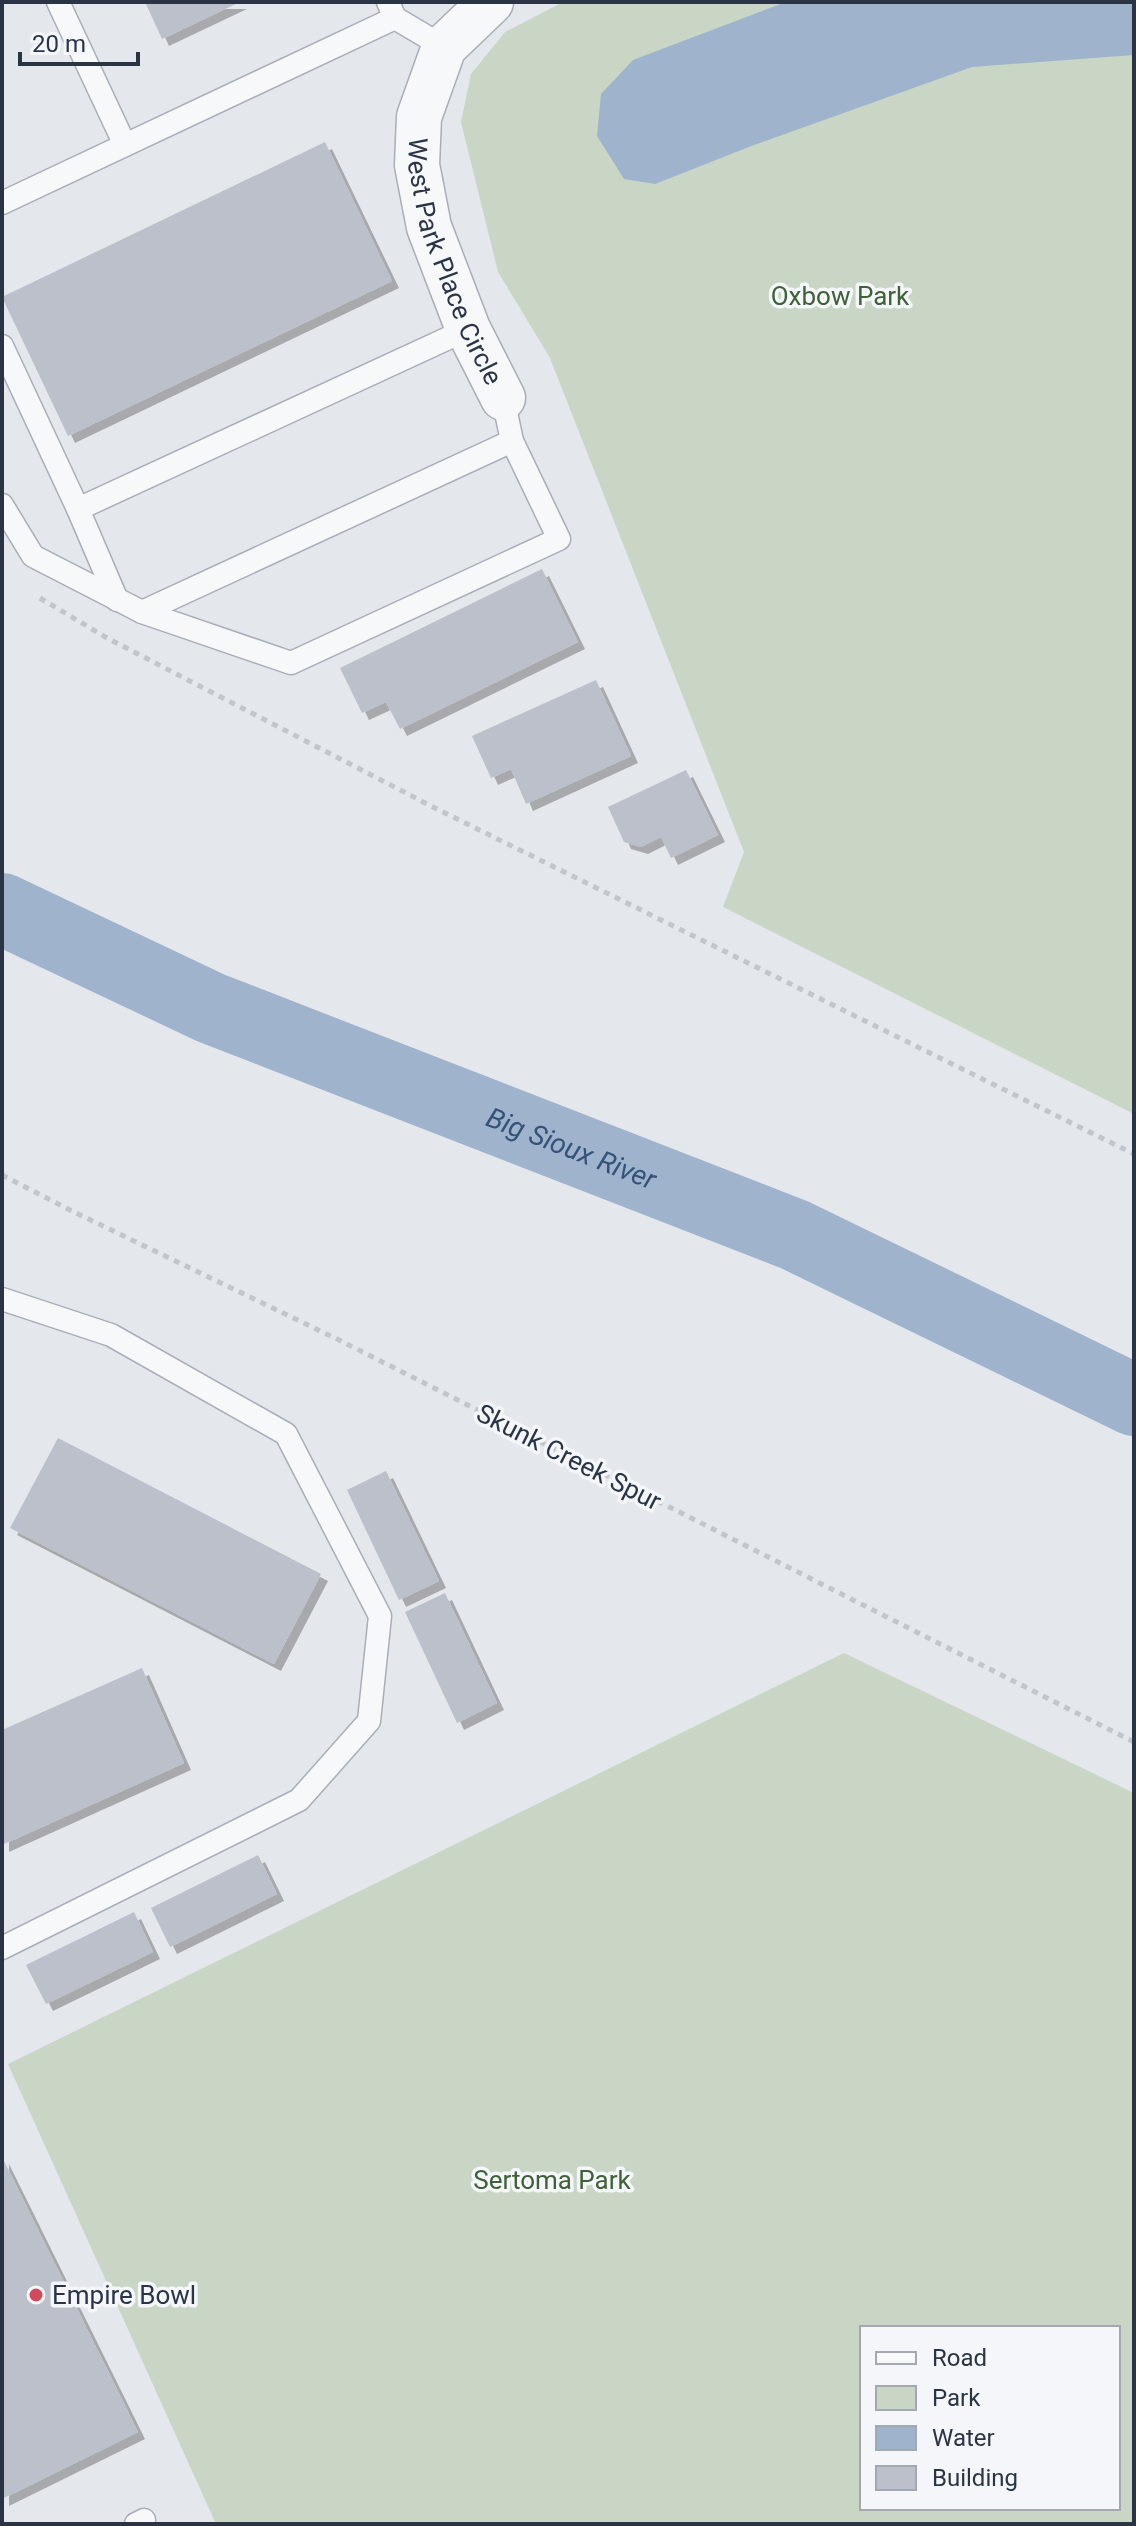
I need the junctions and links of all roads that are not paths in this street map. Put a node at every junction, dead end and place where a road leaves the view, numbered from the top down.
1 (58, 2) edge
2 (491, 2) edge
3 (392, 10) edge
4 (444, 47) junction
5 (125, 145) junction
6 (2, 203) edge
7 (468, 329) junction
8 (2, 346) edge
9 (503, 398) joint
10 (512, 441) junction
11 (2, 505) edge
12 (78, 509) junction
13 (117, 600) junction
14 (142, 612) junction
15 (2, 1299) edge
16 (2, 1948) edge

1 - 5 lane
2 - 4 street, West Park Place Circle
3 - 4 lane
3 - 5 lane
4 - 7 street, West Park Place Circle
5 - 6 lane
7 - 9 street, West Park Place Circle
7 - 12 lane
8 - 12 lane
9 - 10 lane
10 - 14 lane
10 - 14 lane
11 - 13 lane
12 - 13 lane
13 - 14 lane
15 - 16 lane

